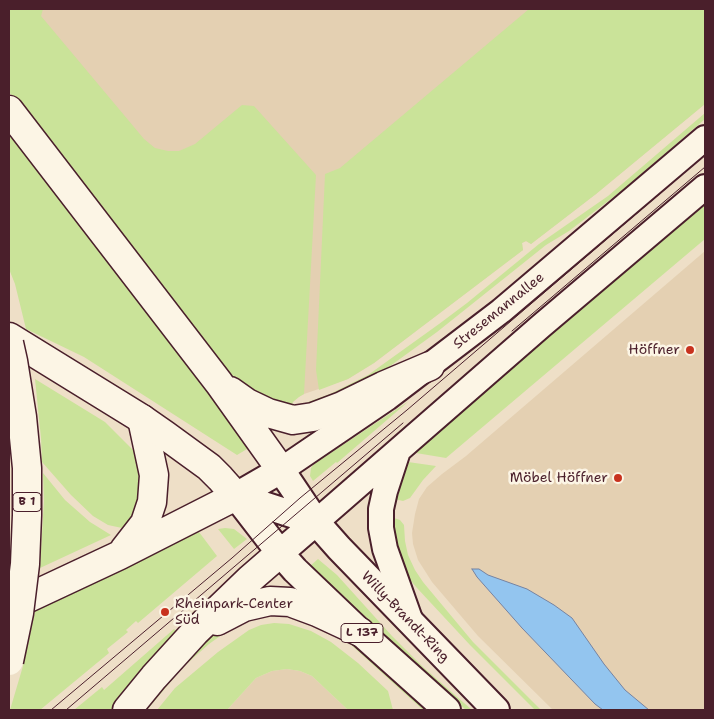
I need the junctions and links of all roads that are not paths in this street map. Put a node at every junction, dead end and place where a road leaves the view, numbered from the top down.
1 (9, 110) edge
2 (705, 138) edge
3 (705, 187) edge
4 (9, 337) edge
5 (9, 342) edge
6 (430, 366) junction
7 (219, 383) junction
8 (142, 419) junction
9 (398, 449) junction
10 (281, 470) junction
11 (236, 496) junction
12 (274, 508) junction
13 (316, 522) junction
14 (274, 546) junction
15 (120, 555) junction
16 (9, 607) edge
17 (412, 624) junction
18 (195, 632) junction
19 (360, 632) junction
20 (9, 661) edge
21 (127, 710) edge
22 (447, 710) edge
23 (496, 710) edge

1 - 7 highway
2 - 6 main road, Stresemannallee
3 - 9 main road
4 - 8 highway
5 - 20 highway, B 1, bridge
6 - 7 highway
6 - 10 main road, Stresemannallee
7 - 10 highway
8 - 11 highway
8 - 15 highway
9 - 13 main road
9 - 17 main road
10 - 11 main road, Stresemannallee
10 - 12 main road
10 - 13 main road, L 137
11 - 12 main road
11 - 14 main road, L 137
11 - 15 highway
12 - 13 main road
12 - 14 main road
13 - 14 main road
13 - 17 main road, Willy-Brandt-Ring / L 137
14 - 18 highway
14 - 19 main road, L 137
15 - 16 highway
17 - 23 main road, Willy-Brandt-Ring / L 137
18 - 19 highway
18 - 21 highway
19 - 22 main road, L 137

